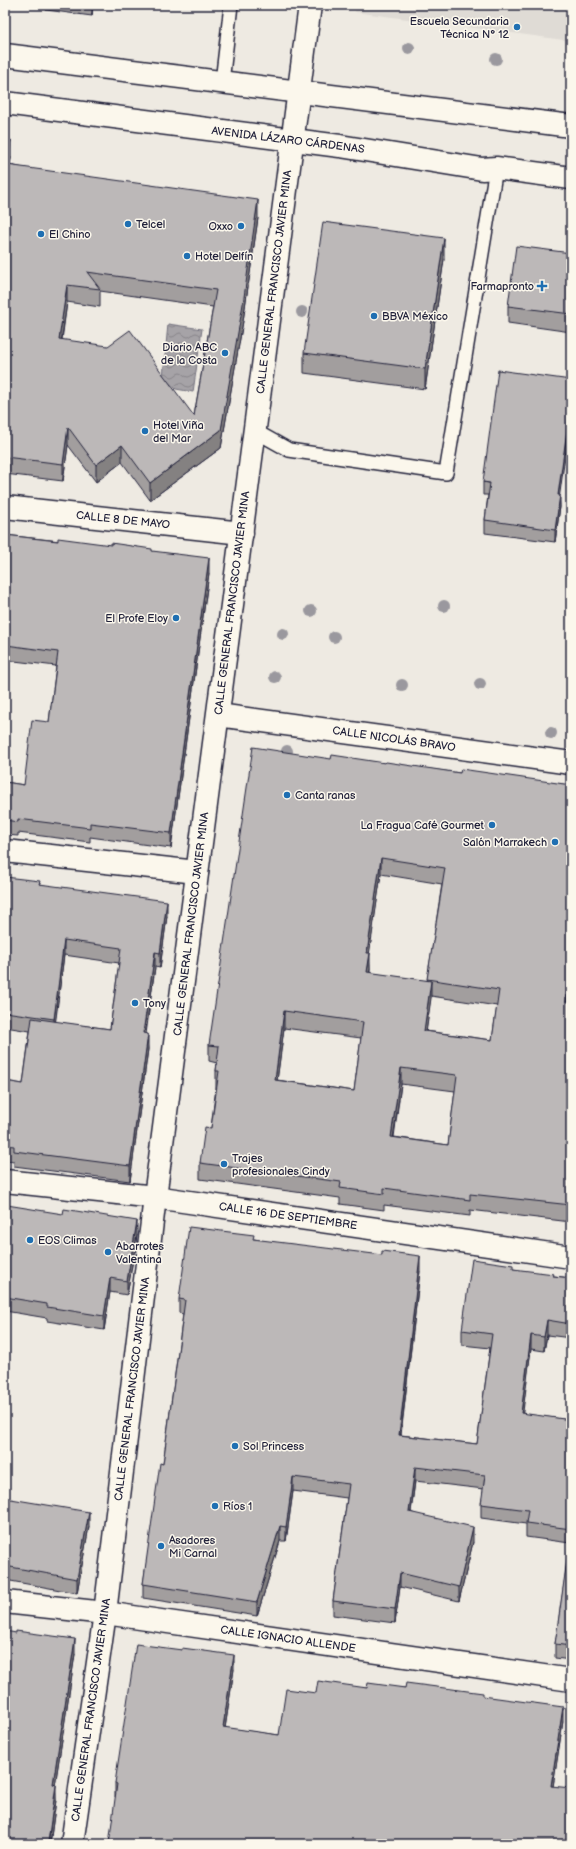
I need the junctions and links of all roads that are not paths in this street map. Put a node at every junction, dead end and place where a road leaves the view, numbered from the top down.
1 (231, 5) edge
2 (310, 5) edge
3 (5, 55) edge
4 (222, 82) junction
5 (298, 92) junction
6 (5, 103) edge
7 (571, 126) edge
8 (292, 141) junction
9 (496, 168) junction
10 (571, 178) edge
11 (255, 431) junction
12 (5, 507) edge
13 (242, 533) junction
14 (218, 716) junction
15 (571, 763) edge
16 (5, 851) edge
17 (197, 872) junction
18 (5, 1181) edge
19 (155, 1197) junction
20 (571, 1256) edge
21 (5, 1602) edge
22 (105, 1613) junction
23 (571, 1680) edge
24 (72, 1844) edge

1 - 4 lane
2 - 5 street, CALLE GENERAL FRANCISCO JAVIER MINA
3 - 4 street
4 - 5 street
5 - 7 street
5 - 8 street, CALLE GENERAL FRANCISCO JAVIER MINA
6 - 8 street, AVENIDA LÁZARO CÁRDENAS
8 - 9 street, AVENIDA LÁZARO CÁRDENAS
8 - 11 street, CALLE GENERAL FRANCISCO JAVIER MINA
9 - 10 street, AVENIDA LÁZARO CÁRDENAS
9 - 11 lane
11 - 13 street, CALLE GENERAL FRANCISCO JAVIER MINA
12 - 13 street, CALLE 8 DE MAYO
13 - 14 street, CALLE GENERAL FRANCISCO JAVIER MINA
14 - 15 street, CALLE NICOLÁS BRAVO
14 - 17 street, CALLE GENERAL FRANCISCO JAVIER MINA
16 - 17 street
17 - 19 street, CALLE GENERAL FRANCISCO JAVIER MINA
18 - 19 street, CALLE 16 DE SEPTIEMBRE
19 - 20 street, CALLE 16 DE SEPTIEMBRE
19 - 22 street, CALLE GENERAL FRANCISCO JAVIER MINA
21 - 22 street, CALLE IGNACIO ALLENDE
22 - 23 street, CALLE IGNACIO ALLENDE
22 - 24 street, CALLE GENERAL FRANCISCO JAVIER MINA

